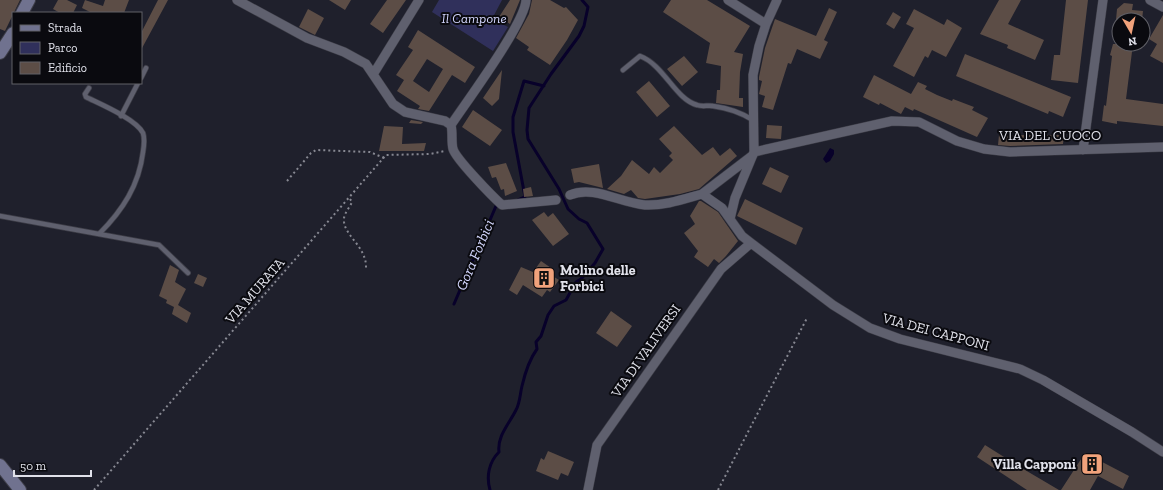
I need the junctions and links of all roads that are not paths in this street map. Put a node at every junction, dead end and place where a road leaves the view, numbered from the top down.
1 (28, 0) edge
2 (237, 0) edge
3 (419, 0) edge
4 (526, 0) edge
5 (728, 0) edge
6 (777, 0) edge
7 (1103, 0) edge
8 (1150, 0) edge
9 (1163, 7) edge
10 (22, 12) edge
11 (766, 24) junction
12 (12, 35) edge
13 (0, 53) edge
14 (146, 68) dead end
15 (624, 70) dead end
16 (374, 73) junction
17 (142, 76) edge
18 (137, 84) edge
19 (89, 88) dead end
20 (121, 116) junction
21 (753, 120) junction
22 (451, 125) junction
23 (1163, 147) edge
24 (1083, 150) junction
25 (753, 154) junction
26 (702, 194) junction
27 (570, 195) dead end
28 (556, 200) dead end
29 (0, 216) edge
30 (730, 219) junction
31 (99, 234) junction
32 (751, 244) junction
33 (188, 273) dead end
34 (1163, 452) edge
35 (0, 465) edge
36 (20, 490) edge
37 (588, 490) edge

1 - 10 street
2 - 16 street
3 - 16 street
4 - 22 street
5 - 11 street
6 - 11 street
7 - 24 street
8 - 9 street
11 - 21 street
12 - 13 street
14 - 17 lane
15 - 21 lane
16 - 22 street
18 - 20 lane
19 - 20 lane
20 - 31 lane
21 - 25 street
22 - 28 street
23 - 24 street, VIA DEL CUOCO
24 - 25 street, VIA DEL CUOCO
25 - 26 street
25 - 30 street
26 - 27 street
26 - 30 street, VIA DEI CAPPONI
29 - 31 lane
30 - 32 street, VIA DEI CAPPONI
31 - 33 lane
32 - 34 street, VIA DEI CAPPONI
32 - 37 street, VIA DI VALIVERSI
35 - 36 street

